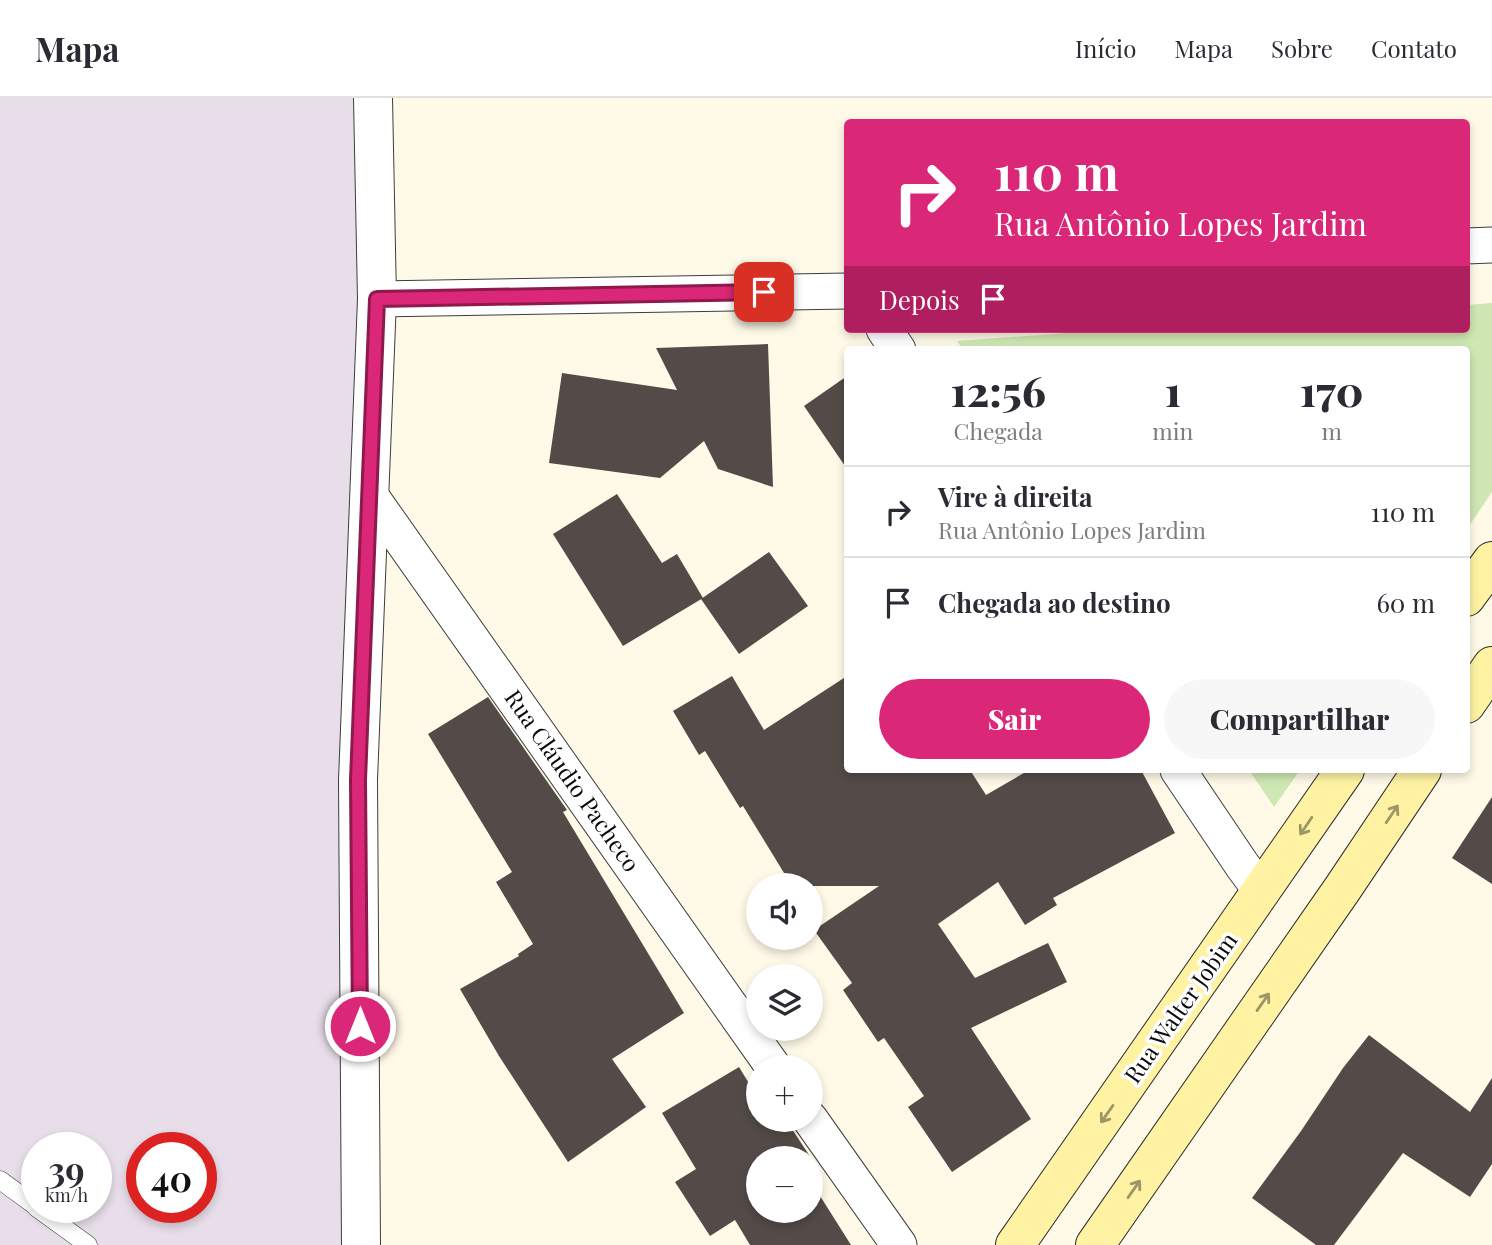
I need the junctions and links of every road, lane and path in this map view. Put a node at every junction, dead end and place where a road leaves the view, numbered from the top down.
1 (373, 98) edge
2 (1492, 244) edge
3 (1470, 246) edge
4 (844, 291) edge
5 (377, 299) junction
6 (370, 495) junction
7 (1492, 561) edge
8 (1470, 591) edge
9 (1492, 666) edge
10 (1470, 698) edge
11 (1180, 773) edge
12 (1343, 773) edge
13 (1420, 773) edge
14 (1262, 892) junction
15 (765, 1055) edge
16 (819, 1132) edge
17 (0, 1180) edge
18 (21, 1195) edge
19 (58, 1223) edge
20 (88, 1245) edge
21 (361, 1245) edge
22 (899, 1245) edge
23 (1015, 1245) edge
24 (1095, 1245) edge

1 - 5 street
2 - 3 street
4 - 5 street
5 - 6 street
6 - 15 street, Rua Cláudio Pacheco
6 - 21 street
7 - 8 main road
9 - 10 main road
11 - 14 street
12 -> 14 main road, Rua Walter Jobim
24 -> 13 main road
14 -> 23 main road, Rua Walter Jobim
16 - 22 street
17 - 18 lane
19 - 20 lane

